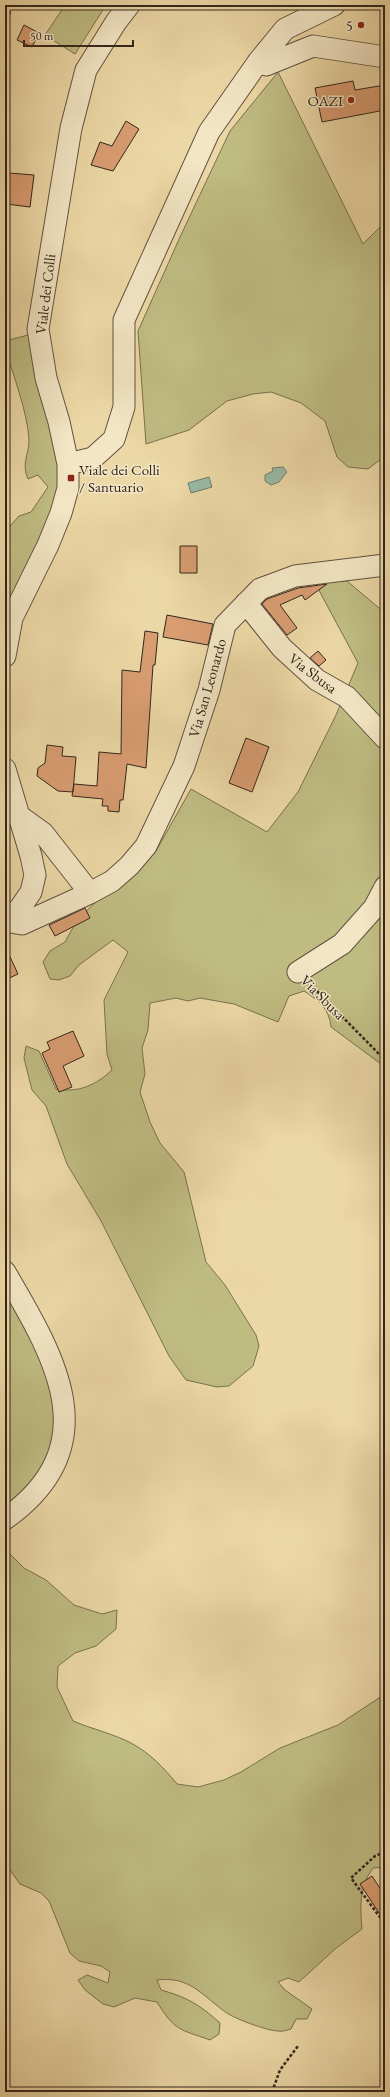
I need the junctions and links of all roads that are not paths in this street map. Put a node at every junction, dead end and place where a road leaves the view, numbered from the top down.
1 (129, 5) edge
2 (334, 5) edge
3 (385, 57) edge
4 (258, 62) junction
5 (68, 464) junction
6 (385, 565) edge
7 (246, 603) junction
8 (5, 656) edge
9 (385, 738) edge
10 (5, 769) edge
11 (18, 815) junction
12 (385, 887) edge
13 (90, 893) junction
14 (5, 921) edge
15 (298, 972) road end
16 (5, 1272) edge
17 (5, 1519) edge

1 - 5 street, Viale dei Colli
2 - 4 street
3 - 4 street
4 - 5 street
5 - 8 street, Viale dei Colli
6 - 7 street, Via San Leonardo
7 - 9 street, Via Sbusa
7 - 13 street, Via San Leonardo
10 - 11 street
11 - 13 street
11 - 14 street
12 - 15 street, Via Sbusa
13 - 14 street, Via San Leonardo
16 - 17 street

